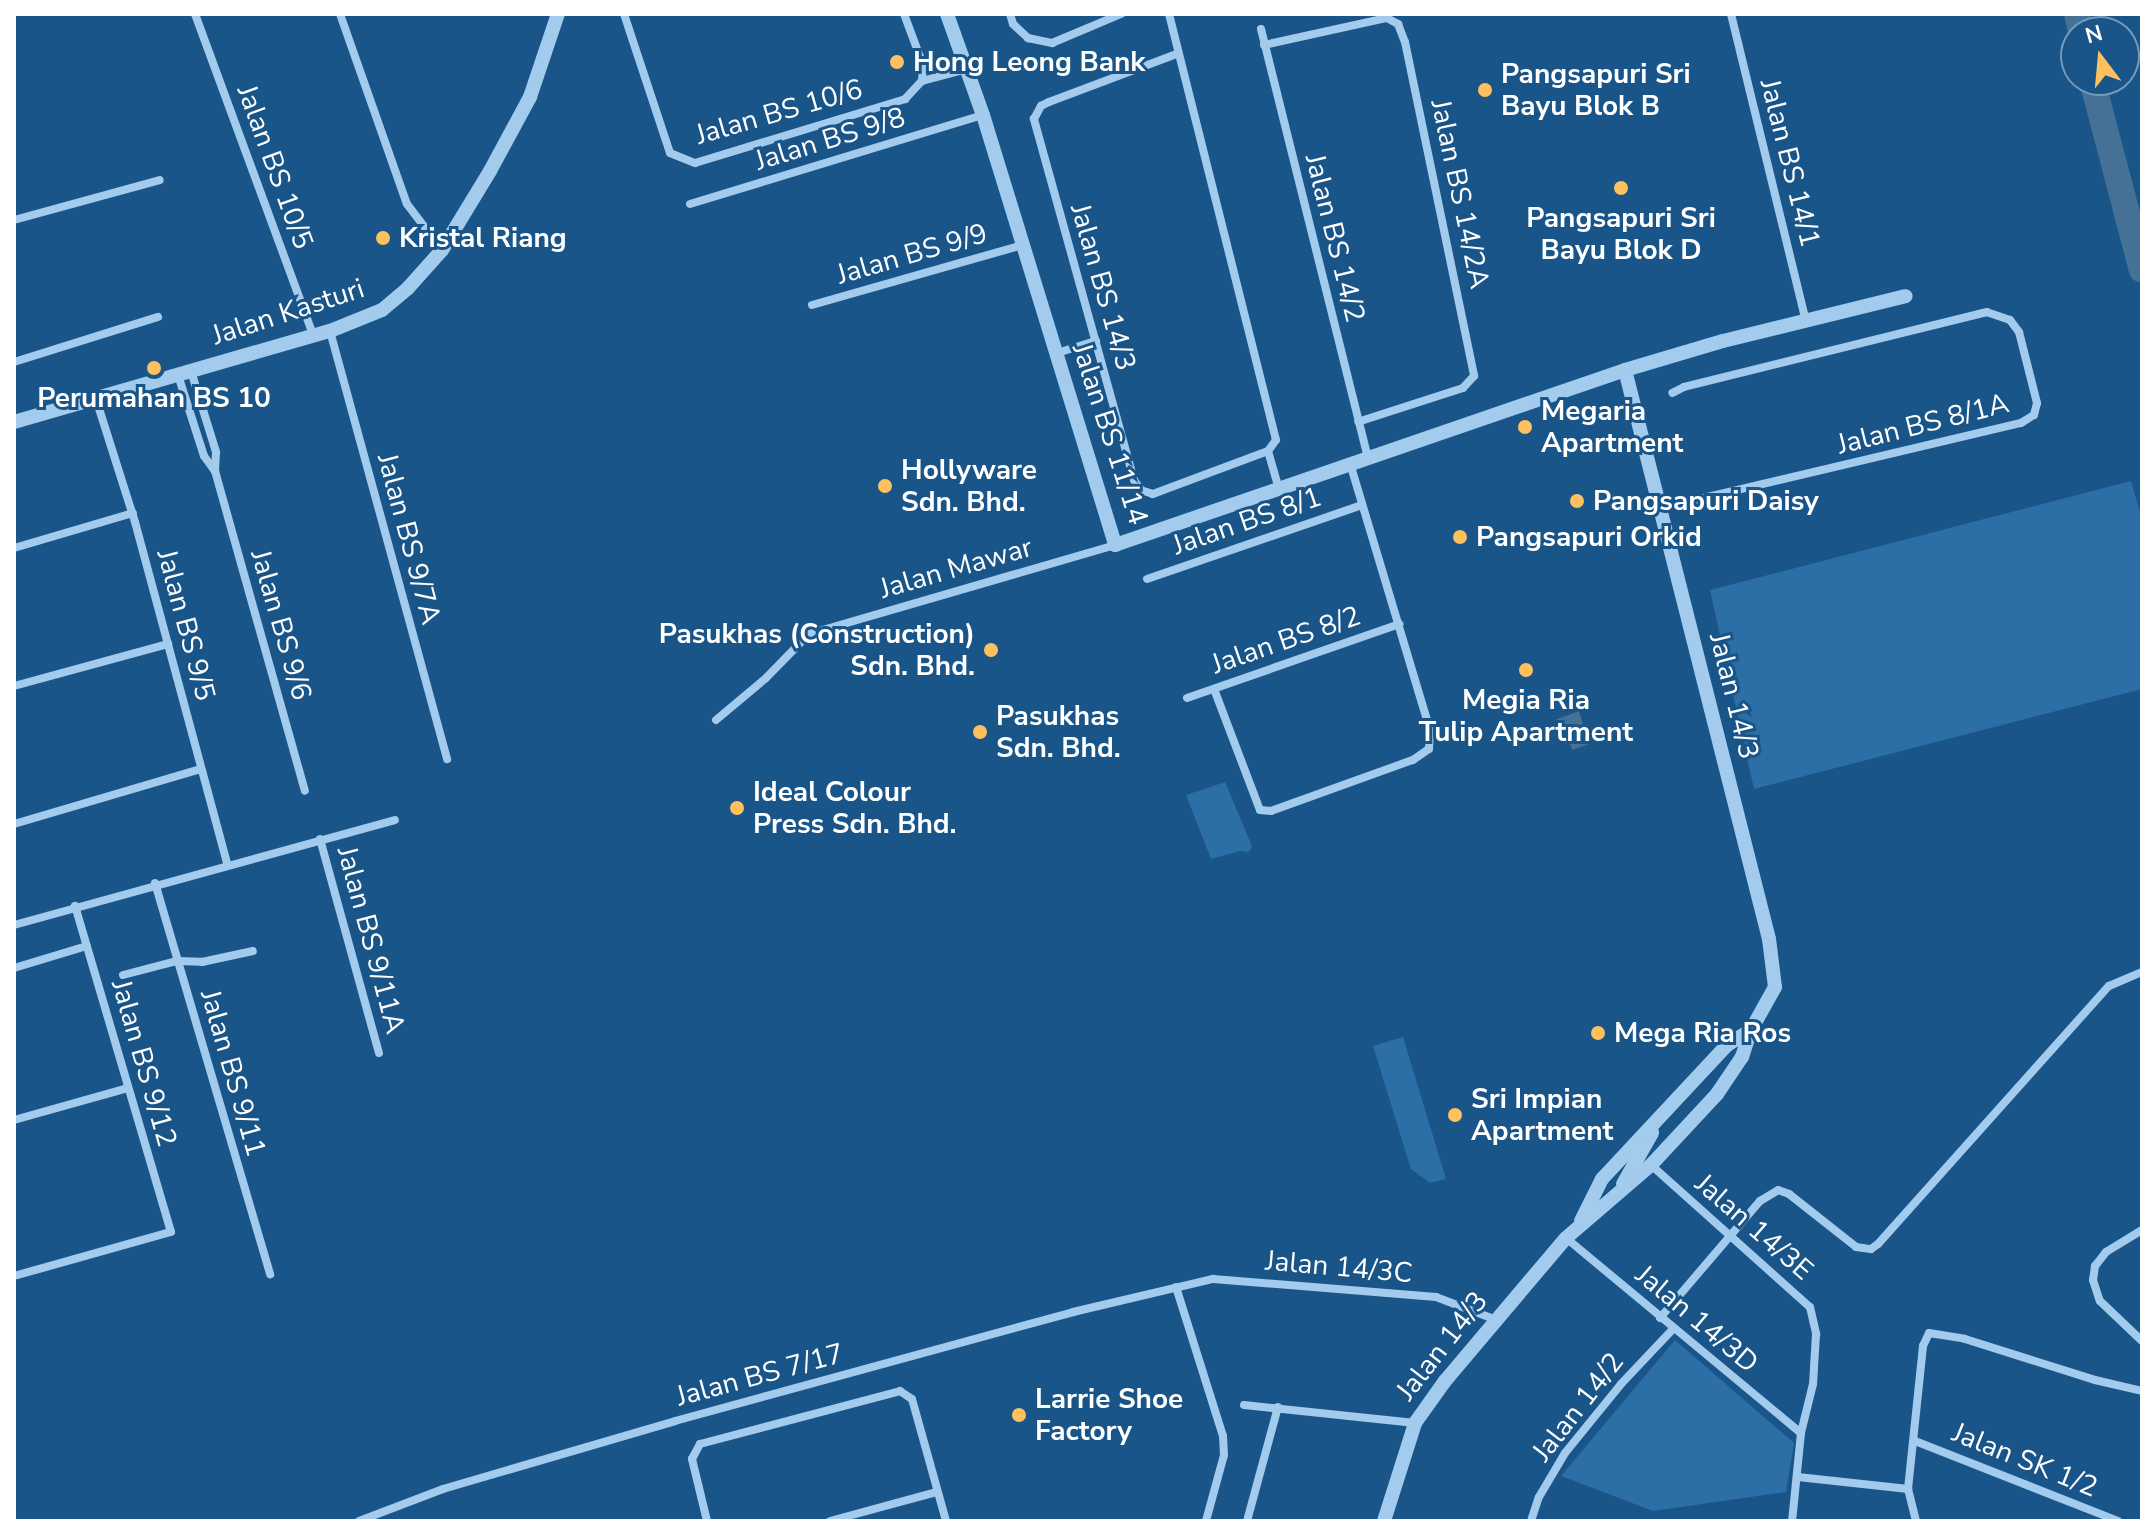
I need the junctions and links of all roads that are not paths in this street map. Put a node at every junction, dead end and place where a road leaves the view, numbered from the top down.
1 (195, 14) edge
2 (340, 14) edge
3 (558, 14) edge
4 (624, 14) edge
5 (904, 14) edge
6 (947, 14) edge
7 (1010, 14) edge
8 (1121, 14) edge
9 (1169, 14) edge
10 (1731, 14) edge
11 (1261, 29) dead end
12 (1264, 45) junction
13 (1177, 54) junction
14 (967, 68) junction
15 (922, 81) junction
16 (983, 115) junction
17 (160, 180) dead end
18 (690, 204) dead end
19 (14, 220) edge
20 (1024, 245) junction
21 (442, 250) junction
22 (1906, 296) dead end
23 (812, 305) dead end
24 (158, 317) dead end
25 (1806, 321) junction
26 (330, 331) junction
27 (313, 335) junction
28 (1096, 341) junction
29 (1057, 353) junction
30 (14, 362) edge
31 (1625, 370) junction
32 (185, 373) junction
33 (1672, 393) dead end
34 (96, 399) junction
35 (14, 422) edge
36 (1358, 422) junction
37 (1268, 451) junction
38 (1368, 457) junction
39 (1350, 464) junction
40 (1279, 489) junction
41 (1362, 505) junction
42 (1661, 508) junction
43 (133, 513) junction
44 (1115, 545) junction
45 (14, 548) edge
46 (1147, 579) dead end
47 (1399, 624) junction
48 (168, 644) junction
49 (14, 686) edge
50 (1214, 689) junction
51 (1187, 698) dead end
52 (716, 720) dead end
53 (447, 759) dead end
54 (201, 769) junction
55 (305, 791) dead end
56 (395, 820) dead end
57 (14, 824) edge
58 (320, 839) junction
59 (227, 864) junction
60 (155, 883) junction
61 (75, 906) junction
62 (14, 925) edge
63 (87, 946) junction
64 (253, 951) dead end
65 (177, 961) junction
66 (14, 968) edge
67 (2142, 972) edge
68 (123, 975) dead end
69 (1751, 1030) junction
70 (379, 1053) dead end
71 (128, 1088) junction
72 (1664, 1111) junction
73 (14, 1120) edge
74 (1651, 1165) junction
75 (1617, 1195) junction
76 (1579, 1225) junction
77 (2142, 1230) edge
78 (1730, 1236) junction
79 (1566, 1238) junction
80 (270, 1274) dead end
81 (14, 1276) edge
82 (1176, 1287) junction
83 (1660, 1318) junction
84 (1494, 1319) junction
85 (1673, 1329) junction
86 (2142, 1341) edge
87 (2142, 1391) edge
88 (1244, 1405) dead end
89 (1278, 1407) junction
90 (1415, 1423) junction
91 (1801, 1433) junction
92 (1915, 1441) junction
93 (1798, 1477) junction
94 (1908, 1489) junction
95 (937, 1492) junction
96 (1917, 1520) edge
97 (359, 1521) edge
98 (707, 1521) edge
99 (830, 1521) edge
100 (946, 1521) edge
101 (1206, 1521) edge
102 (1247, 1521) edge
103 (1384, 1521) edge
104 (1531, 1521) edge
105 (1792, 1521) edge
106 (2118, 1521) edge

1 - 27 street, Jalan BS 10/5
2 - 21 street
3 - 21 street, Jalan Kasturi
4 - 15 street, Jalan BS 10/6
5 - 15 street
6 - 14 street, Jalan BS 11/14
7 - 8 street
9 - 13 street
10 - 25 street, Jalan BS 14/1
11 - 12 street, Jalan BS 14/2
12 - 36 street, Jalan BS 14/2
12 - 36 street, Jalan BS 14/2A
13 - 28 street, Jalan BS 14/3
13 - 37 street
14 - 15 street, Jalan BS 10/6
14 - 16 street, Jalan BS 11/14
16 - 18 street, Jalan BS 9/8
16 - 20 street, Jalan BS 11/14
17 - 19 street
20 - 23 street, Jalan BS 9/9
20 - 29 street, Jalan BS 11/14
21 - 26 street, Jalan Kasturi
22 - 25 street, Jalan BS 11/14
24 - 30 street
25 - 31 street, Jalan BS 11/14
26 - 27 street, Jalan Kasturi
26 - 53 street, Jalan BS 9/7A
27 - 32 street, Jalan Kasturi
28 - 29 street
28 - 37 street, Jalan BS 14/3
29 - 44 street, Jalan BS 11/14
31 - 38 street, Jalan BS 11/14
31 - 42 street, Jalan 14/3
32 - 34 street, Jalan Kasturi
32 - 55 street, Jalan BS 9/6
33 - 42 street, Jalan BS 8/1A
34 - 35 street, Jalan Kasturi
34 - 43 street, Jalan BS 9/5
36 - 38 street, Jalan BS 14/2
37 - 40 street
38 - 39 street, Jalan BS 11/14
39 - 40 street, Jalan BS 11/14
39 - 41 street
40 - 44 street, Jalan BS 11/14
41 - 46 street, Jalan BS 8/1
41 - 47 street
42 - 69 street, Jalan 14/3
43 - 45 street
43 - 48 street, Jalan BS 9/5
44 - 52 street, Jalan Mawar
47 - 50 street, Jalan BS 8/2
47 - 50 street
48 - 49 street
48 - 54 street, Jalan BS 9/5
50 - 51 street, Jalan BS 8/2
54 - 57 street
54 - 59 street, Jalan BS 9/5
56 - 58 street
58 - 59 street
58 - 70 street, Jalan BS 9/11A
59 - 60 street
60 - 61 street
60 - 65 street, Jalan BS 9/11
61 - 62 street
61 - 63 street, Jalan BS 9/12
63 - 66 street
63 - 71 street, Jalan BS 9/12
64 - 65 street
65 - 68 street
65 - 80 street, Jalan BS 9/11
67 - 78 street
69 - 72 street, Jalan 14/3
69 - 74 street, Jalan 14/3
71 - 73 street
71 - 81 street, Jalan BS 9/12
72 - 75 street
72 - 76 street, Jalan 14/3
74 - 75 street, Jalan 14/3
74 - 78 street, Jalan 14/3E
75 - 76 street, Jalan 14/3
76 - 79 street, Jalan 14/3
77 - 86 street
78 - 83 street
78 - 91 street, Jalan 14/3E
79 - 83 street, Jalan 14/3D
79 - 84 street, Jalan 14/3
82 - 84 street, Jalan 14/3C
82 - 97 street, Jalan BS 7/17
82 - 101 street
83 - 85 street, Jalan 14/3D
84 - 90 street, Jalan 14/3
85 - 91 street, Jalan 14/3D
85 - 104 street, Jalan 14/2
87 - 92 street
88 - 89 street
89 - 90 street
89 - 102 street
90 - 103 street, Jalan 14/3
91 - 93 street, Jalan 14/3E
92 - 94 street
92 - 106 street, Jalan SK 1/2
93 - 94 street
93 - 105 street, Jalan 14/3E
94 - 96 street
95 - 98 street
95 - 99 street
95 - 100 street

